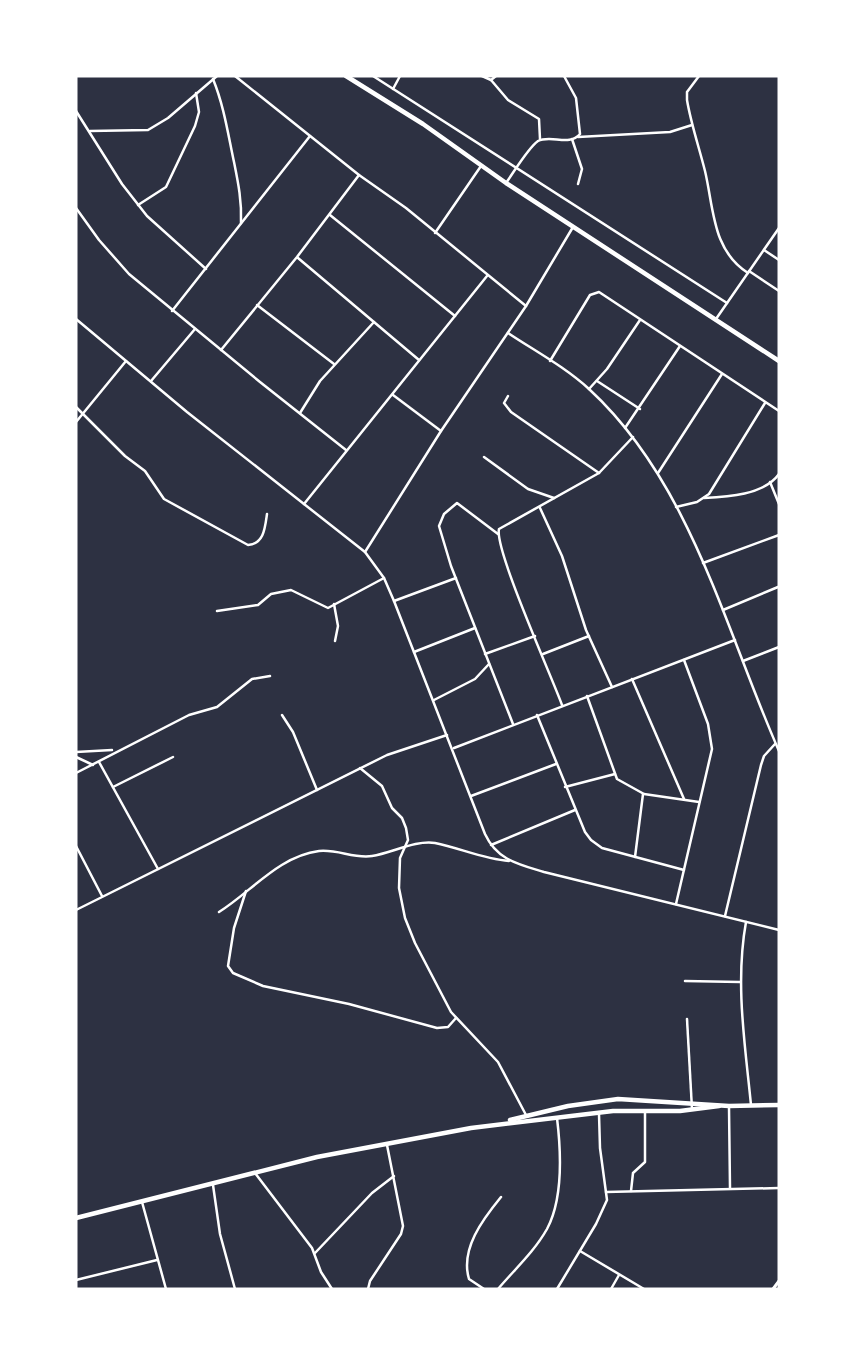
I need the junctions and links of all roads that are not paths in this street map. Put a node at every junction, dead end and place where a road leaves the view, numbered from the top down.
1 (217, 76) edge
2 (235, 76) edge
3 (346, 76) edge
4 (373, 76) edge
5 (400, 76) edge
6 (482, 76) edge
7 (496, 76) edge
8 (564, 76) edge
9 (699, 76) edge
10 (213, 79) junction
11 (491, 80) junction
12 (393, 89) junction
13 (196, 93) junction
14 (76, 111) edge
15 (692, 126) junction
16 (89, 131) junction
17 (310, 136) junction
18 (578, 137) junction
19 (572, 139) junction
20 (540, 140) junction
21 (482, 165) junction
22 (518, 168) junction
23 (359, 175) junction
24 (506, 183) junction
25 (578, 184) dead end
26 (138, 205) junction
27 (76, 208) edge
28 (330, 215) junction
29 (241, 224) junction
30 (573, 227) junction
31 (779, 228) edge
32 (434, 233) junction
33 (764, 250) junction
34 (297, 258) junction
35 (779, 260) edge
36 (206, 269) junction
37 (749, 272) junction
38 (488, 276) junction
39 (779, 291) edge
40 (727, 303) junction
41 (257, 305) junction
42 (526, 306) junction
43 (172, 311) junction
44 (455, 316) junction
45 (76, 319) edge
46 (640, 319) junction
47 (715, 320) junction
48 (374, 322) junction
49 (195, 329) junction
50 (508, 333) junction
51 (680, 346) junction
52 (221, 350) junction
53 (778, 358) edge
54 (126, 360) junction
55 (419, 360) junction
56 (550, 361) junction
57 (334, 364) junction
58 (722, 374) junction
59 (151, 381) junction
60 (597, 381) junction
61 (589, 389) junction
62 (393, 395) junction
63 (508, 396) dead end
64 (766, 403) junction
65 (76, 407) edge
66 (640, 409) junction
67 (779, 411) edge
68 (84, 413) junction
69 (300, 413) junction
70 (76, 422) edge
71 (625, 428) junction
72 (441, 431) junction
73 (633, 437) junction
74 (346, 450) junction
75 (484, 457) dead end
76 (599, 473) junction
77 (658, 473) junction
78 (779, 474) edge
79 (770, 482) junction
80 (704, 498) junction
81 (555, 499) junction
82 (304, 504) junction
83 (779, 504) edge
84 (540, 508) junction
85 (676, 508) junction
86 (267, 514) dead end
87 (498, 534) junction
88 (779, 535) edge
89 (365, 552) junction
90 (703, 563) junction
91 (384, 578) junction
92 (456, 578) junction
93 (778, 587) edge
94 (394, 601) junction
95 (334, 604) junction
96 (723, 610) junction
97 (217, 612) dead end
98 (475, 628) junction
99 (535, 636) junction
100 (589, 636) junction
101 (735, 640) junction
102 (336, 641) dead end
103 (779, 647) edge
104 (414, 652) junction
105 (485, 654) junction
106 (543, 654) junction
107 (684, 660) junction
108 (743, 661) junction
109 (489, 664) junction
110 (270, 676) dead end
111 (632, 679) junction
112 (612, 687) junction
113 (586, 696) junction
114 (434, 700) junction
115 (562, 705) junction
116 (282, 715) dead end
117 (537, 715) junction
118 (513, 724) junction
119 (447, 735) junction
120 (775, 744) junction
121 (453, 748) junction
122 (112, 750) dead end
123 (779, 751) edge
124 (76, 752) edge
125 (173, 756) dead end
126 (76, 757) edge
127 (99, 762) junction
128 (556, 764) junction
129 (93, 765) junction
130 (360, 768) junction
131 (76, 773) edge
132 (615, 774) junction
133 (113, 787) junction
134 (565, 787) junction
135 (317, 790) junction
136 (644, 794) junction
137 (471, 796) junction
138 (685, 800) junction
139 (700, 802) junction
140 (575, 810) junction
141 (491, 845) junction
142 (76, 846) edge
143 (406, 847) junction
144 (635, 857) junction
145 (509, 862) junction
146 (158, 869) junction
147 (684, 870) junction
148 (246, 891) junction
149 (102, 896) junction
150 (676, 904) junction
151 (76, 910) edge
152 (219, 912) dead end
153 (725, 916) junction
154 (746, 922) junction
155 (779, 930) edge
156 (685, 981) dead end
157 (740, 982) junction
158 (456, 1018) junction
159 (687, 1018) dead end
160 (692, 1104) junction
161 (751, 1105) junction
162 (779, 1105) edge
163 (719, 1106) junction
164 (729, 1106) junction
165 (692, 1109) junction
166 (645, 1110) junction
167 (600, 1112) junction
168 (526, 1116) junction
169 (557, 1118) junction
170 (499, 1124) junction
171 (386, 1143) junction
172 (255, 1173) junction
173 (394, 1176) junction
174 (213, 1185) junction
175 (730, 1188) junction
176 (779, 1188) edge
177 (631, 1191) junction
178 (606, 1192) junction
179 (501, 1197) dead end
180 (142, 1201) junction
181 (76, 1218) edge
182 (580, 1251) junction
183 (315, 1253) junction
184 (157, 1260) junction
185 (619, 1274) junction
186 (76, 1280) edge
187 (779, 1281) edge
188 (166, 1289) edge
189 (235, 1289) edge
190 (332, 1289) edge
191 (368, 1289) edge
192 (484, 1289) edge
193 (498, 1289) edge
194 (557, 1289) edge
195 (611, 1289) edge
196 (644, 1289) edge
197 (773, 1289) edge

1 - 10 street
2 - 17 street
3 - 21 highway
4 - 12 street
5 - 12 street
6 - 11 street
7 - 11 street
8 - 18 street
9 - 15 street
10 - 13 street
10 - 29 street
11 - 20 street
12 - 22 street
13 - 16 street
13 - 26 street
14 - 16 street
15 - 18 street
15 - 37 street
16 - 26 street
17 - 23 street
17 - 29 street
18 - 19 street
19 - 20 street
19 - 25 street
20 - 22 street
21 - 24 highway
21 - 32 street
22 - 24 street
22 - 40 street
23 - 28 street
23 - 32 street
24 - 30 highway
26 - 36 street
27 - 43 street
28 - 34 street
28 - 44 street
29 - 36 street
30 - 42 street
30 - 47 highway
31 - 33 street
32 - 38 street
33 - 35 street
33 - 37 street
34 - 41 street
34 - 48 street
36 - 43 street
37 - 39 street
37 - 40 street
38 - 42 street
38 - 44 street
40 - 47 street
41 - 52 street
41 - 57 street
42 - 50 street
43 - 49 street
44 - 55 street
45 - 54 street
46 - 51 street
46 - 56 street
46 - 60 street
47 - 53 highway
48 - 55 street
48 - 57 street
49 - 52 street
49 - 59 street
50 - 56 street
50 - 72 street
51 - 58 street
51 - 66 street
52 - 69 street
54 - 59 street
54 - 68 street
55 - 62 street
56 - 61 street
57 - 69 street
58 - 64 street
58 - 77 street
59 - 82 street
60 - 61 street
60 - 66 street
61 - 71 street
62 - 72 street
62 - 74 street
63 - 76 street
64 - 67 street
64 - 80 street
65 - 68 street
66 - 71 street
68 - 70 street
68 - 86 street
69 - 74 street
71 - 73 street
72 - 89 street
73 - 76 street
73 - 77 street
74 - 82 street
75 - 81 street
76 - 81 street
77 - 85 street
78 - 79 street
79 - 80 street
79 - 83 street
80 - 85 street
81 - 84 street
82 - 89 street
84 - 87 street
84 - 100 street
85 - 90 street
87 - 92 street
87 - 99 street
88 - 90 street
89 - 91 street
90 - 96 street
91 - 94 street
91 - 95 street
92 - 94 street
92 - 98 street
93 - 96 street
94 - 104 street
95 - 97 street
95 - 102 street
96 - 101 street
98 - 104 street
98 - 105 street
99 - 105 street
99 - 106 street
100 - 106 street
100 - 112 street
101 - 107 street
101 - 108 street
103 - 108 street
104 - 114 street
105 - 109 street
106 - 115 street
107 - 111 street
107 - 139 street
108 - 120 street
109 - 114 street
109 - 118 street
110 - 127 street
111 - 112 street
111 - 138 street
112 - 113 street
113 - 115 street
113 - 132 street
114 - 119 street
115 - 117 street
116 - 135 street
117 - 118 street
117 - 128 street
118 - 121 street
119 - 121 street
119 - 130 street
120 - 123 street
120 - 153 street
121 - 137 street
122 - 124 street
125 - 133 street
126 - 129 street
127 - 129 street
127 - 133 street
128 - 134 street
128 - 137 street
129 - 131 street
130 - 135 street
130 - 143 street
132 - 134 street
132 - 136 street
133 - 146 street
134 - 140 street
135 - 146 street
136 - 138 street
136 - 144 street
137 - 141 street
138 - 139 street
139 - 147 street
140 - 141 street
140 - 144 street
141 - 145 street
142 - 149 street
143 - 145 street
143 - 148 street
143 - 158 street
144 - 147 street
145 - 150 street
146 - 149 street
147 - 150 street
148 - 152 street
148 - 158 street
149 - 151 street
150 - 153 street
153 - 154 street
154 - 155 street
154 - 157 street
156 - 157 street
157 - 161 street
158 - 168 street
159 - 160 street
160 - 163 highway
160 - 165 street
160 - 168 highway
161 - 162 highway
161 - 164 highway
163 - 164 highway
163 - 165 highway
164 - 175 street
165 - 166 highway
166 - 167 highway
166 - 177 street
167 - 169 highway
167 - 178 street
168 - 170 highway
169 - 170 highway
169 - 193 street
170 - 171 highway
171 - 172 highway
171 - 173 street
172 - 174 highway
172 - 183 street
173 - 183 street
173 - 191 street
174 - 180 highway
174 - 189 street
175 - 176 street
175 - 177 street
177 - 178 street
178 - 182 street
179 - 192 street
180 - 181 highway
180 - 184 street
182 - 185 street
182 - 194 street
183 - 190 street
184 - 186 street
184 - 188 street
185 - 195 street
185 - 196 street
187 - 197 street

